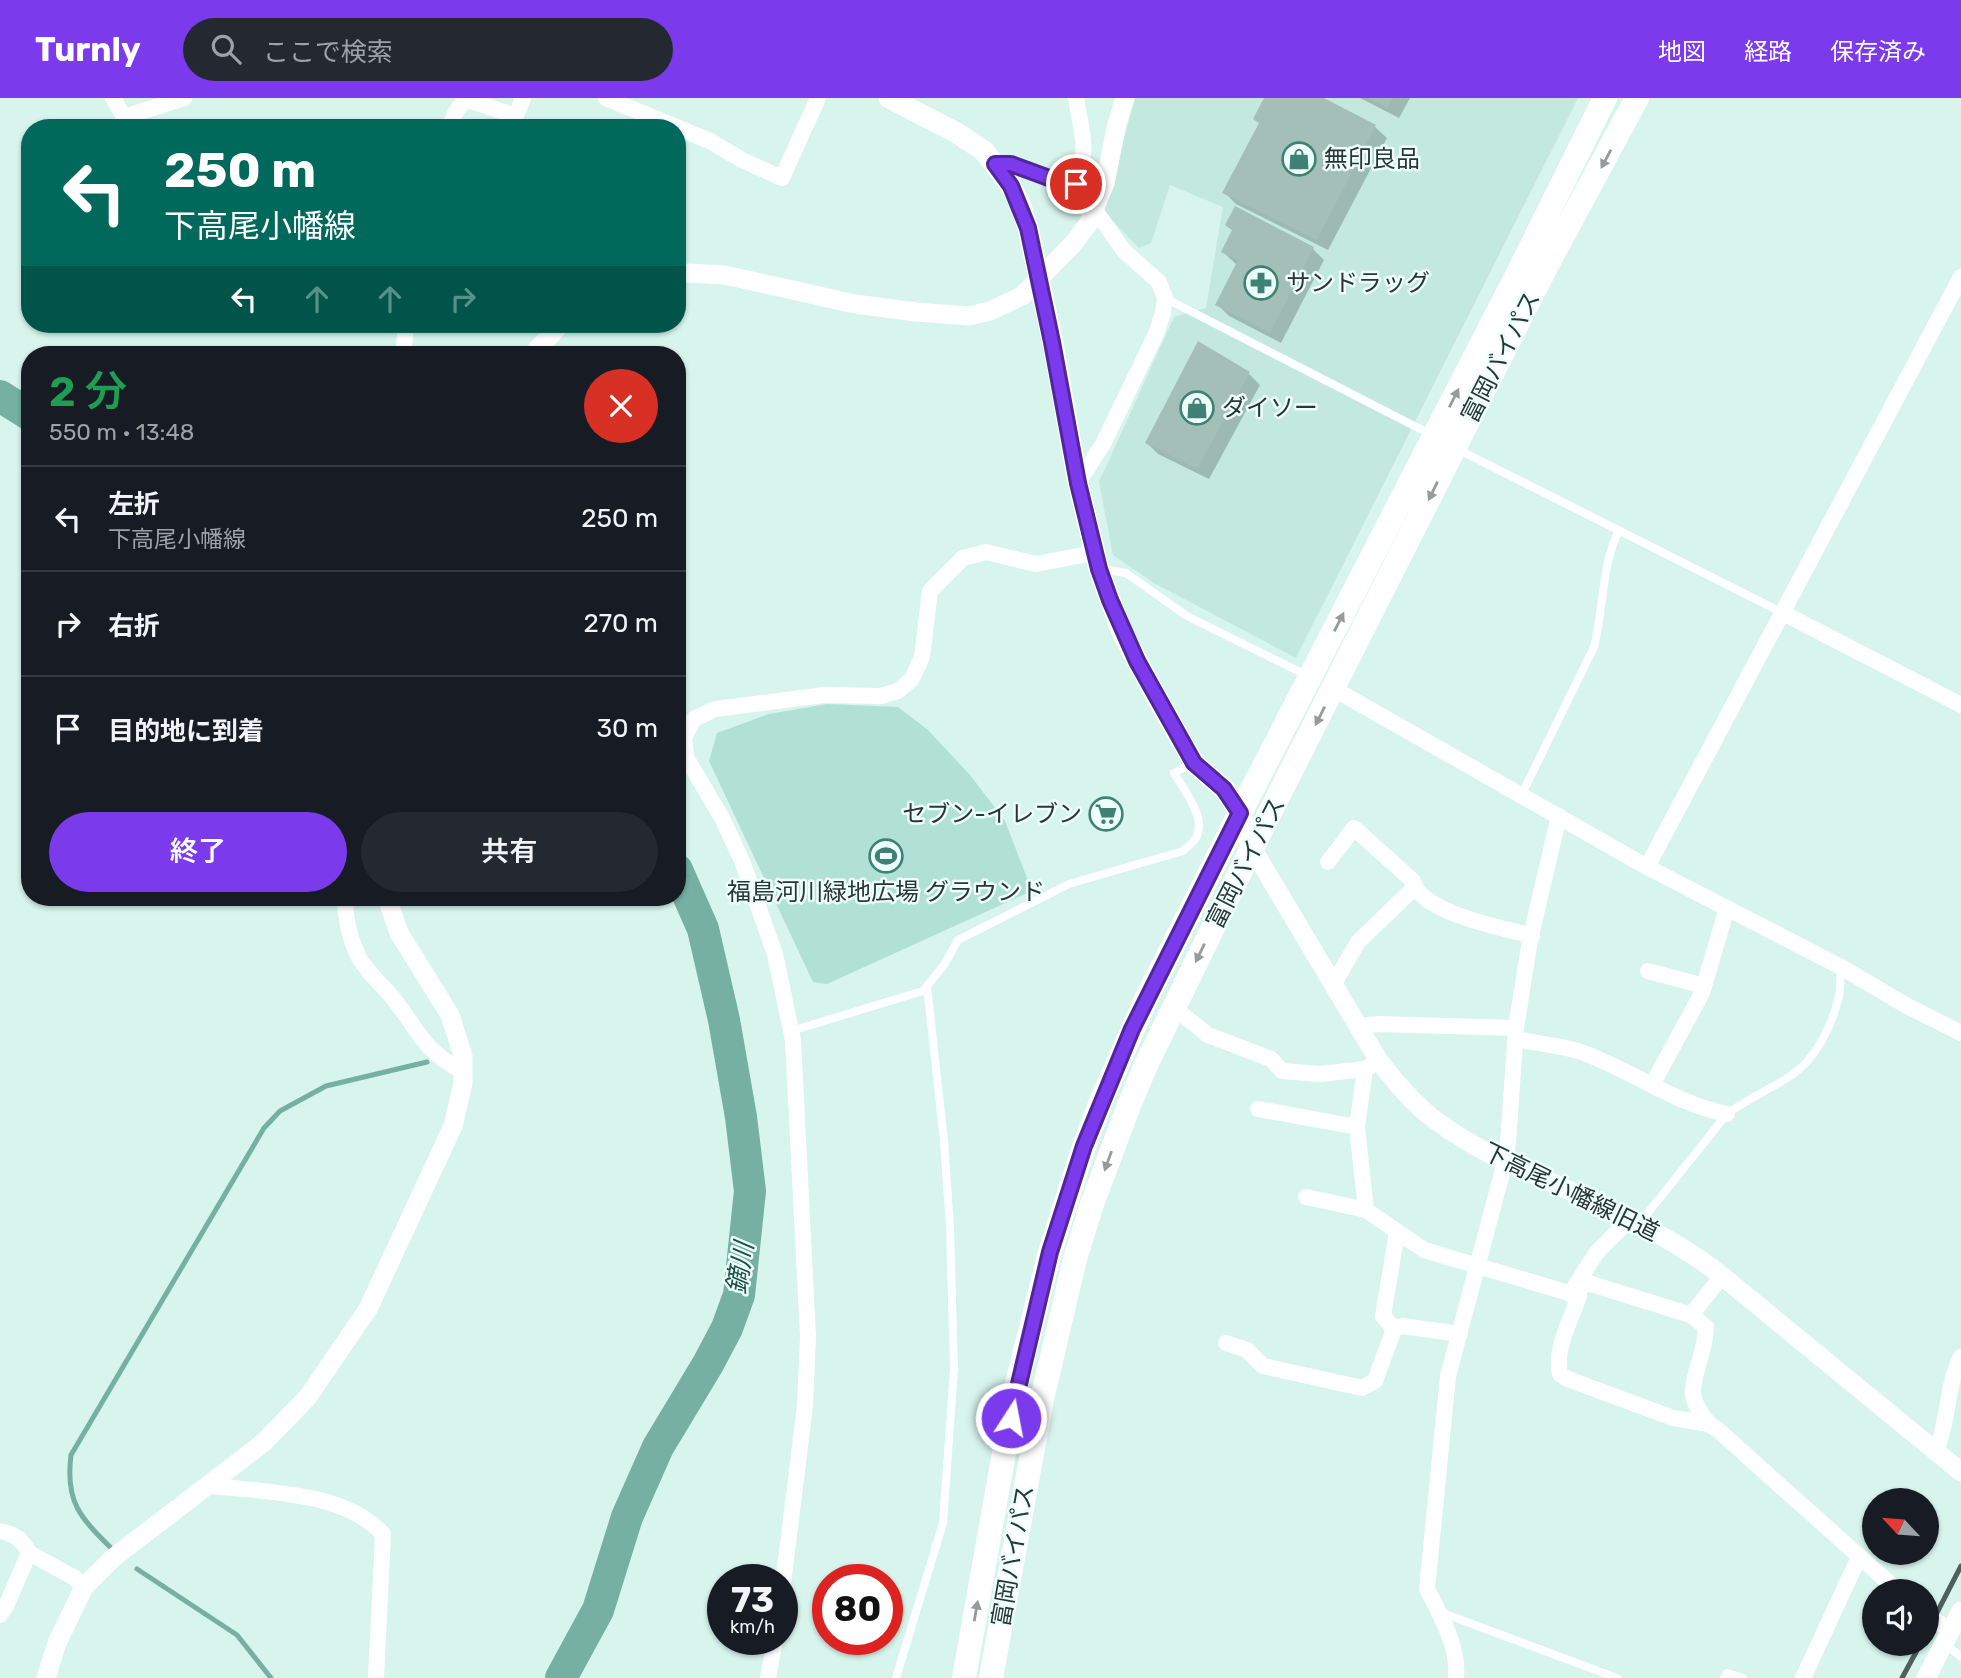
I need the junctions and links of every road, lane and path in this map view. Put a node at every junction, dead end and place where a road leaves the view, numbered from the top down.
1 (113, 98) edge
2 (184, 98) edge
3 (523, 98) edge
4 (606, 98) edge
5 (818, 98) edge
6 (890, 98) edge
7 (1076, 98) edge
8 (1125, 98) edge
9 (1605, 98) edge
10 (1637, 98) edge
11 (454, 119) edge
12 (650, 119) edge
13 (686, 133) edge
14 (1083, 138) junction
15 (1112, 146) junction
16 (995, 164) junction
17 (1076, 184) joint
18 (1095, 210) junction
19 (686, 273) edge
20 (1961, 277) edge
21 (1038, 279) junction
22 (1165, 298) junction
23 (553, 333) edge
24 (540, 346) edge
25 (1445, 442) junction
26 (1078, 483) junction
27 (1619, 530) junction
28 (1093, 548) junction
29 (1099, 569) junction
30 (1783, 613) junction
31 (1311, 677) junction
32 (1334, 690) junction
33 (1961, 705) edge
34 (686, 733) edge
35 (686, 757) edge
36 (1194, 763) junction
37 (1522, 794) junction
38 (1240, 813) junction
39 (1559, 816) junction
40 (1252, 848) junction
41 (1328, 862) dead end
42 (1647, 867) junction
43 (1414, 888) junction
44 (346, 906) edge
45 (390, 906) edge
46 (1727, 908) junction
47 (1532, 936) junction
48 (1841, 967) junction
49 (1648, 971) dead end
50 (1333, 985) junction
51 (927, 986) junction
52 (1704, 986) junction
53 (1174, 1008) junction
54 (1357, 1026) junction
55 (791, 1031) junction
56 (1961, 1033) edge
57 (1515, 1034) junction
58 (1372, 1065) junction
59 (463, 1071) junction
60 (1652, 1085) junction
61 (1258, 1109) dead end
62 (1727, 1114) junction
63 (1357, 1127) junction
64 (1505, 1161) junction
65 (1306, 1197) dead end
66 (1366, 1210) junction
67 (1634, 1222) junction
68 (1397, 1233) junction
69 (1476, 1267) junction
70 (1722, 1276) junction
71 (1570, 1294) junction
72 (1690, 1315) junction
73 (1394, 1329) junction
74 (1460, 1334) junction
75 (1226, 1343) dead end
76 (1961, 1357) edge
77 (1709, 1424) junction
78 (1936, 1451) junction
79 (1961, 1472) edge
80 (207, 1485) junction
81 (0, 1531) edge
82 (29, 1553) junction
83 (1859, 1558) junction
84 (785, 1564) edge
85 (1884, 1579) edge
86 (84, 1587) junction
87 (1439, 1611) junction
88 (1961, 1611) edge
89 (0, 1615) edge
90 (1939, 1628) edge
91 (1948, 1637) junction
92 (772, 1655) edge
93 (1961, 1657) edge
94 (46, 1678) edge
95 (376, 1678) edge
96 (768, 1678) edge
97 (896, 1678) edge
98 (964, 1678) edge
99 (991, 1678) edge
100 (1456, 1678) edge
101 (1617, 1678) edge
102 (1724, 1678) edge
103 (1743, 1678) edge
104 (1803, 1678) edge
105 (1927, 1678) edge

1 - 2 street
3 - 11 street
4 - 12 street
5 - 13 street
6 - 16 main road
7 - 14 street
8 - 15 street
25 -> 9 highway, 富岡バイパス
10 -> 25 highway, 富岡バイパス
14 - 15 street
14 - 17 street
15 - 18 street
16 - 17 lane
16 - 21 main road
18 - 21 street
18 - 22 street
19 - 21 street
20 - 30 street
21 - 26 main road
22 - 25 lane
22 - 26 street
23 - 24 street
25 - 27 lane
31 -> 25 highway, 富岡バイパス
25 -> 32 highway, 富岡バイパス
26 - 28 main road
27 - 30 lane
27 - 37 lane
28 - 29 main road
28 - 34 street
29 - 31 lane
29 - 36 main road
30 - 33 street
30 - 42 street
31 - 38 highway, 富岡バイパス
32 - 37 street
32 -> 40 highway, 富岡バイパス
35 - 55 street
36 - 38 main road
36 - 51 lane
37 - 39 street
38 - 40 main road
98 -> 38 highway, 富岡バイパス
39 - 42 street
39 - 47 street
40 - 50 street, 下高尾小幡線旧道
40 -> 53 highway, 富岡バイパス
41 - 43 street
42 - 46 street
43 - 47 street
43 - 50 street
44 - 59 street
45 - 59 street
46 - 48 street
46 - 52 street
47 - 57 street
48 - 56 street
48 - 62 lane
49 - 52 street
50 - 54 street, 下高尾小幡線旧道
51 - 55 lane
51 - 97 lane
52 - 60 street
53 - 58 street
53 -> 99 highway, 富岡バイパス
54 - 57 street
54 - 58 street, 下高尾小幡線旧道
55 - 84 street
57 - 60 street
57 - 64 street
58 - 63 street
58 - 64 street, 下高尾小幡線旧道
59 - 80 street
60 - 62 street
61 - 63 street
62 - 67 lane
63 - 66 street
64 - 67 street, 下高尾小幡線旧道
64 - 69 street
65 - 66 street
66 - 68 street
67 - 70 street, 下高尾小幡線旧道
67 - 71 street
68 - 69 street
68 - 73 street
69 - 71 street
69 - 74 street
70 - 72 street
70 - 78 street, 下高尾小幡線旧道
71 - 72 street
71 - 77 street
72 - 77 street
73 - 74 street
73 - 75 street
74 - 87 street
76 - 78 street
77 - 83 street
78 - 79 street, 下高尾小幡線旧道
80 - 86 street
80 - 95 street
81 - 82 street
82 - 86 street
82 - 89 street
83 - 85 street
83 - 104 street
86 - 94 street
87 - 100 street
87 - 101 lane
88 - 91 street
90 - 91 street
91 - 93 lane
91 - 105 street
92 - 96 street
102 - 103 lane

